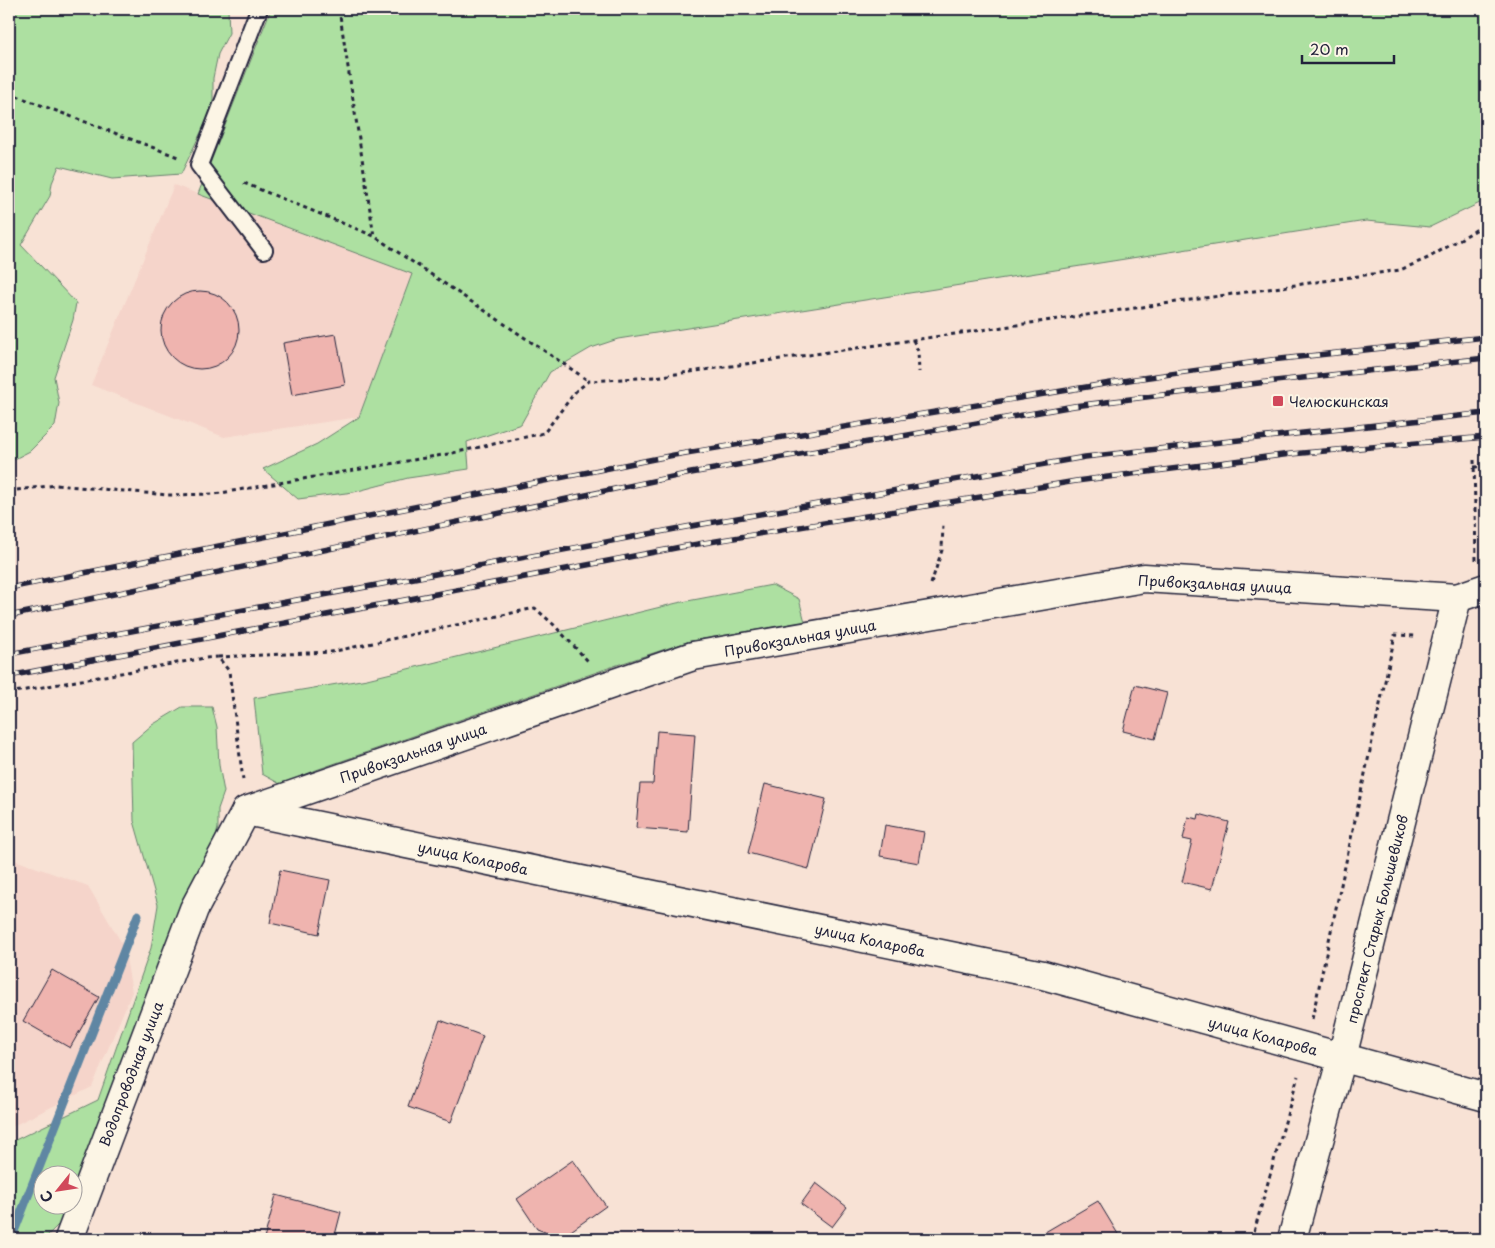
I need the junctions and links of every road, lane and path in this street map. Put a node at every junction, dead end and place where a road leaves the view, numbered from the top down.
1 (259, 9) edge
2 (339, 9) edge
3 (9, 93) edge
4 (199, 165) junction
5 (1486, 224) edge
6 (374, 236) junction
7 (264, 250) dead end
8 (913, 340) junction
9 (919, 372) dead end
10 (589, 381) junction
11 (1474, 460) dead end
12 (1486, 466) edge
13 (1474, 467) junction
14 (9, 491) edge
15 (943, 524) dead end
16 (942, 550) dead end
17 (1473, 592) edge
18 (1447, 636) junction
19 (218, 657) junction
20 (607, 686) junction
21 (9, 693) edge
22 (246, 811) junction
23 (1306, 1048) junction
24 (1342, 1057) junction
25 (1486, 1097) edge
26 (69, 1239) edge
27 (1252, 1239) edge
28 (1292, 1239) edge

1 - 4 lane
2 - 6 path
3 - 4 path
4 - 6 path
4 - 7 lane
5 - 8 path
6 - 10 path
8 - 9 path
8 - 10 path
10 - 14 path
11 - 13 path
12 - 13 path
13 - 17 path
15 - 16 path
17 - 18 street, проспект Старых Большевиков
17 - 20 street, Привокзальная улица
18 - 23 path
18 - 24 street, проспект Старых Большевиков
19 - 20 path
19 - 21 path
19 - 22 path
20 - 22 street, Привокзальная улица
22 - 23 street, улица Коларова
22 - 26 street, Водопроводная улица
23 - 24 street, улица Коларова
23 - 27 path
24 - 25 street, улица Коларова
24 - 28 street, проспект Старых Большевиков

